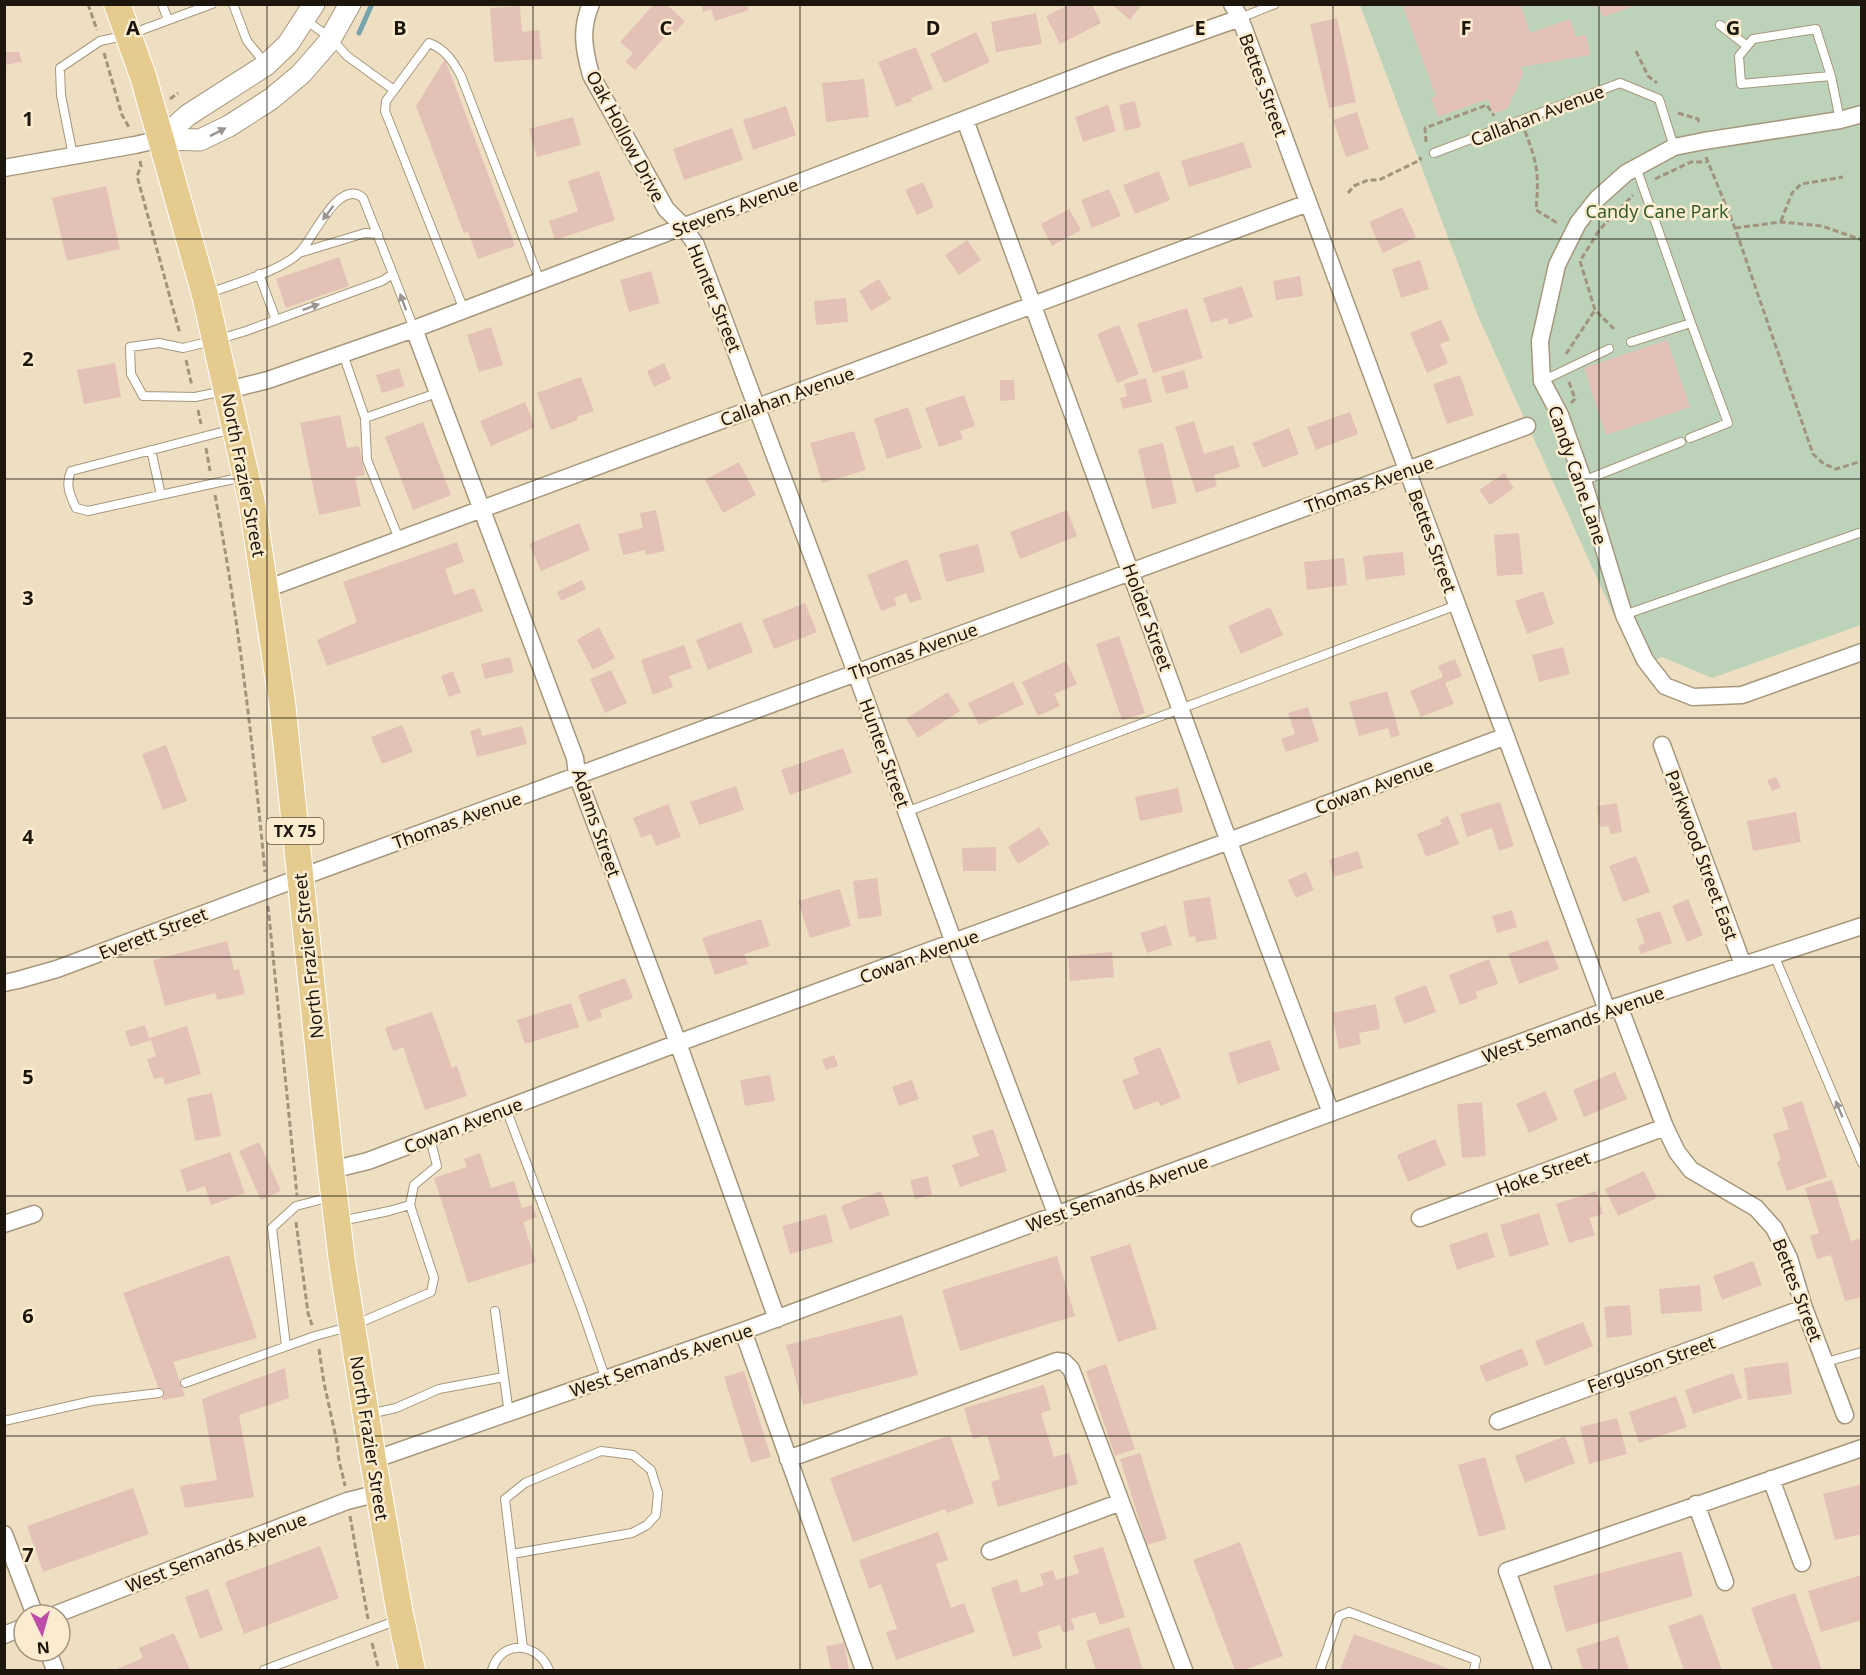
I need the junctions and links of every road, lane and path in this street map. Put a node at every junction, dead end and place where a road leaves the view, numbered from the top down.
1 (88, 4) edge
2 (117, 4) edge
3 (162, 4) edge
4 (213, 4) edge
5 (233, 4) edge
6 (350, 4) edge
7 (591, 4) edge
8 (1275, 4) edge
9 (1236, 11) edge
10 (309, 12) edge
11 (168, 20) junction
12 (1720, 25) dead end
13 (128, 35) junction
14 (331, 38) junction
15 (100, 40) junction
16 (1747, 46) junction
17 (266, 65) junction
18 (1831, 76) junction
19 (394, 90) junction
20 (1862, 114) edge
21 (1496, 119) dead end
22 (965, 120) junction
23 (1521, 120) junction
24 (1840, 120) junction
25 (161, 139) junction
26 (1704, 141) junction
27 (135, 145) junction
28 (1674, 147) junction
29 (1434, 153) dead end
30 (73, 156) junction
31 (1707, 162) junction
32 (1636, 167) junction
33 (4, 168) edge
34 (1843, 177) dead end
35 (1643, 184) junction
36 (1348, 193) dead end
37 (1308, 203) junction
38 (1781, 222) junction
39 (682, 226) junction
40 (1735, 228) junction
41 (1573, 233) junction
42 (378, 234) junction
43 (1862, 240) edge
44 (299, 253) junction
45 (259, 274) junction
46 (393, 274) junction
47 (540, 281) junction
48 (205, 295) junction
49 (1033, 304) junction
50 (464, 310) junction
51 (276, 320) junction
52 (1691, 323) junction
53 (414, 329) junction
54 (1614, 329) dead end
55 (216, 340) junction
56 (1631, 342) dead end
57 (183, 348) junction
58 (1609, 349) dead end
59 (343, 354) junction
60 (1542, 381) junction
61 (228, 390) junction
62 (437, 393) junction
63 (195, 397) junction
64 (757, 408) junction
65 (365, 418) junction
66 (1527, 426) dead end
67 (236, 428) junction
68 (203, 436) junction
69 (1690, 438) dead end
70 (1681, 442) dead end
71 (150, 450) junction
72 (1862, 461) edge
73 (1407, 470) junction
74 (246, 476) junction
75 (1583, 481) junction
76 (213, 483) junction
77 (161, 495) junction
78 (480, 509) junction
79 (1862, 532) edge
80 (399, 539) junction
81 (1131, 571) junction
82 (266, 589) junction
83 (1457, 605) junction
84 (1624, 615) junction
85 (1862, 652) edge
86 (856, 673) junction
87 (1181, 710) junction
88 (1506, 736) junction
89 (1662, 745) dead end
90 (577, 775) junction
91 (906, 812) junction
92 (1229, 841) junction
93 (299, 878) junction
94 (267, 890) junction
95 (1862, 926) edge
96 (954, 943) junction
97 (1774, 955) junction
98 (1743, 965) junction
99 (4, 982) edge
100 (1613, 1008) junction
101 (678, 1043) junction
102 (506, 1108) junction
103 (1331, 1113) junction
104 (1665, 1127) junction
105 (430, 1138) junction
106 (1862, 1163) edge
107 (330, 1170) junction
108 (334, 1196) junction
109 (410, 1205) junction
110 (296, 1206) junction
111 (34, 1214) dead end
112 (1057, 1216) junction
113 (1420, 1218) dead end
114 (337, 1222) junction
115 (4, 1224) edge
116 (1804, 1308) junction
117 (495, 1311) dead end
118 (777, 1319) junction
119 (352, 1326) junction
120 (743, 1331) junction
121 (315, 1336) junction
122 (286, 1346) junction
123 (1862, 1352) edge
124 (1826, 1362) junction
125 (504, 1377) junction
126 (606, 1380) junction
127 (185, 1383) dead end
128 (159, 1393) dead end
129 (366, 1414) junction
130 (509, 1414) junction
131 (1845, 1415) dead end
132 (1498, 1420) dead end
133 (4, 1421) edge
134 (1862, 1448) edge
135 (788, 1459) junction
136 (373, 1460) junction
137 (1771, 1479) junction
138 (379, 1493) junction
139 (347, 1501) junction
140 (1121, 1502) junction
141 (1696, 1504) junction
142 (4, 1534) edge
143 (990, 1551) dead end
144 (512, 1554) junction
145 (1802, 1563) dead end
146 (1725, 1582) dead end
147 (30, 1603) edge
148 (72, 1608) edge
149 (401, 1619) junction
150 (370, 1630) junction
151 (523, 1648) junction
152 (264, 1671) edge
153 (379, 1671) edge
154 (412, 1671) edge
155 (492, 1671) edge
156 (549, 1671) edge
157 (864, 1671) edge
158 (1184, 1671) edge
159 (1320, 1671) edge
160 (1474, 1671) edge
161 (1544, 1671) edge

1 - 15 path
2 - 13 main road, North Frazier Street / TX 75
3 - 11 lane
4 - 11 lane
5 - 17 lane
6 - 14 street
7 - 39 street, Oak Hollow Drive
8 - 9 lane
9 - 22 street, Stevens Avenue
9 - 37 street, Bettes Street
10 - 14 lane
10 - 17 street
11 - 13 lane
12 - 16 lane
13 - 15 lane
13 - 25 main road, North Frazier Street / TX 75
14 - 19 lane
25 -> 14 street
15 - 27 path
15 - 30 lane
16 - 18 lane
16 - 18 lane
17 - 25 street
18 - 24 lane
19 - 47 lane
19 - 50 lane
20 - 24 street, Candy Cane Lane
21 - 36 path
22 - 39 street, Stevens Avenue
22 - 49 street, Holder Street
23 - 28 lane, Callahan Avenue
23 - 29 lane, Callahan Avenue
23 - 41 path
24 - 26 street, Candy Cane Lane
25 - 27 street
25 - 48 main road, North Frazier Street / TX 75
26 - 28 street, Candy Cane Lane
26 - 31 path
27 - 30 street
27 - 57 path
28 - 32 street, Candy Cane Lane
30 - 33 street
31 - 35 path
31 - 40 path
32 - 35 lane
32 - 41 street, Candy Cane Lane
34 - 38 path
35 - 52 lane
35 - 54 path
37 - 49 street, Callahan Avenue
37 - 73 street, Bettes Street
38 - 40 path
38 - 43 path
39 - 47 street, Stevens Avenue
39 - 64 street, Hunter Street
40 - 72 path
41 - 60 street, Candy Cane Lane
42 - 44 lane
42 -> 44 lane
42 - 46 lane
44 - 45 lane
45 - 48 lane
45 - 51 lane
51 -> 46 lane
53 -> 46 lane
47 - 50 street, Stevens Avenue
48 - 55 main road, North Frazier Street / TX 75
49 - 64 street, Callahan Avenue
49 - 81 street, Holder Street
50 - 53 street, Stevens Avenue
51 - 55 lane
52 - 56 lane
52 - 69 lane
53 - 59 street, Stevens Avenue
53 - 62 street, Adams Street
55 - 57 lane
55 - 61 main road, North Frazier Street / TX 75
57 - 63 path
57 - 63 lane
58 - 60 lane
59 - 61 street, Stevens Avenue
59 - 65 lane
60 - 75 street, Candy Cane Lane
61 - 63 lane
61 - 67 main road, North Frazier Street / TX 75
62 - 65 lane
62 - 78 street, Adams Street
63 - 68 path
64 - 78 street, Callahan Avenue
64 - 86 street, Hunter Street
65 - 80 lane
66 - 73 street, Thomas Avenue
67 - 68 lane
67 - 74 main road, North Frazier Street / TX 75
68 - 71 lane
68 - 76 path
70 - 75 lane
71 - 77 lane
71 - 77 lane
73 - 81 street, Thomas Avenue
73 - 83 street, Bettes Street
74 - 76 lane
74 - 82 main road, North Frazier Street / TX 75
75 - 84 street, Candy Cane Lane
76 - 77 lane
76 - 94 path
78 - 80 street, Callahan Avenue
78 - 90 street, Adams Street
79 - 84 lane
80 - 82 street, Callahan Avenue
81 - 86 street, Thomas Avenue
81 - 87 street, Holder Street
82 - 93 main road, North Frazier Street / TX 75
83 - 87 lane
83 - 88 street, Bettes Street
84 - 85 street, Candy Cane Lane
86 - 90 street, Thomas Avenue
86 - 91 street, Hunter Street
87 - 91 lane
87 - 92 street, Holder Street
88 - 92 street, Cowan Avenue
88 - 100 street, Bettes Street
89 - 98 street, Parkwood Street East
90 - 93 street, Thomas Avenue
90 - 101 street, Adams Street
91 - 96 street, Hunter Street
92 - 96 street, Cowan Avenue
92 - 103 street, Holder Street
93 - 94 street, Everett Street
93 - 107 main road, North Frazier Street / TX 75
94 - 99 street, Everett Street
94 - 110 path
95 - 97 street, West Semands Avenue
96 - 101 street, Cowan Avenue
96 - 112 street, Hunter Street
97 - 98 street, West Semands Avenue
106 -> 97 lane
98 - 100 street, West Semands Avenue
100 - 103 street, West Semands Avenue
100 - 104 street, Bettes Street
101 - 102 street, Cowan Avenue
101 - 118 street, Adams Street
102 - 105 street, Cowan Avenue
102 - 126 lane
103 - 112 street, West Semands Avenue
104 - 113 street, Hoke Street
104 - 116 street, Bettes Street
105 - 107 street, Cowan Avenue
105 - 109 lane
107 - 108 main road, North Frazier Street / TX 75
108 - 110 lane
108 - 114 main road, North Frazier Street / TX 75
109 - 114 lane
109 - 119 lane
110 - 121 path
110 - 122 lane
111 - 115 street
112 - 118 street, West Semands Avenue
114 - 119 main road, North Frazier Street / TX 75
116 - 124 street, Bettes Street
116 - 132 street, Ferguson Street
117 - 125 lane
118 - 120 street, West Semands Avenue
119 - 121 lane
119 - 129 main road, North Frazier Street / TX 75
120 - 126 street, West Semands Avenue
120 - 135 street
121 - 122 lane
121 - 139 path
122 - 127 lane
123 - 124 lane
124 - 131 street, Bettes Street
125 - 129 lane
125 - 130 lane
126 - 130 street, West Semands Avenue
128 - 133 lane
129 - 136 main road, North Frazier Street / TX 75
130 - 136 street, West Semands Avenue
134 - 137 street
135 - 140 street
135 - 157 street
136 - 138 main road, North Frazier Street / TX 75
137 - 141 street
137 - 145 street
138 - 139 street, West Semands Avenue
138 - 149 main road, North Frazier Street / TX 75
139 - 148 street, West Semands Avenue
139 - 150 path
140 - 143 street
140 - 158 street
141 - 146 street
141 - 161 street
142 - 147 street
144 - 144 lane
144 - 151 lane
149 - 150 lane
149 - 154 main road, North Frazier Street / TX 75
150 - 152 lane
150 - 153 path
151 - 155 lane
151 - 156 lane
159 - 160 lane

